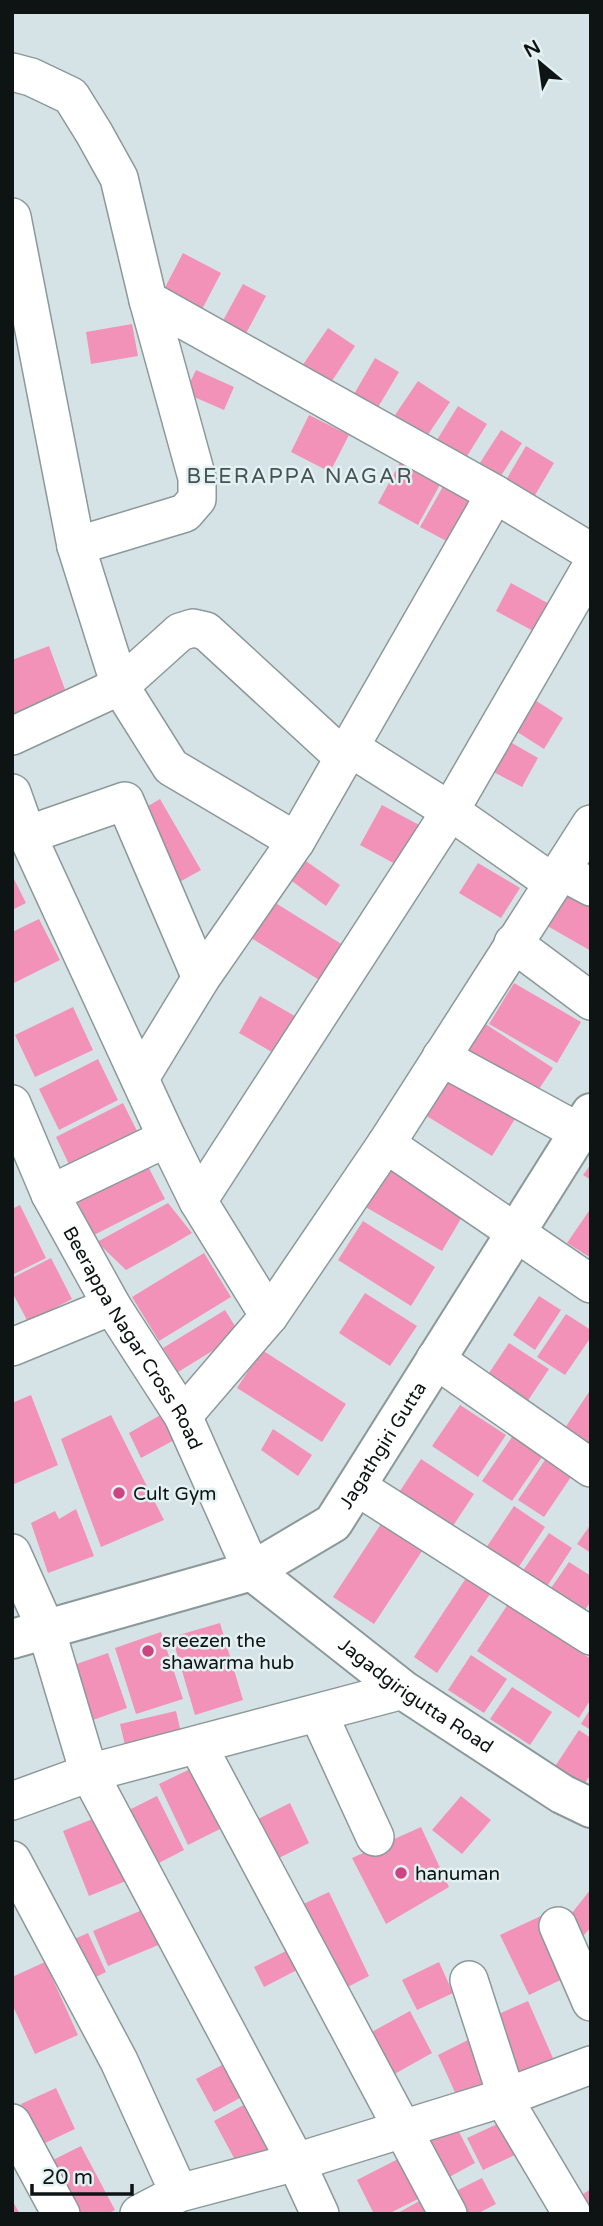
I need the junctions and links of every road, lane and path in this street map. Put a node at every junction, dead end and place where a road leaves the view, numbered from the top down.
1 (12, 72) edge
2 (12, 217) edge
3 (148, 300) junction
4 (495, 494) junction
5 (76, 546) junction
6 (591, 552) edge
7 (591, 567) edge
8 (120, 686) junction
9 (12, 736) edge
10 (346, 752) junction
11 (171, 767) junction
12 (12, 793) edge
13 (125, 801) junction
14 (450, 811) junction
15 (591, 824) edge
16 (27, 835) junction
17 (296, 841) junction
18 (569, 880) edge
19 (513, 943) junction
20 (201, 978) junction
21 (591, 1001) edge
22 (441, 1057) junction
23 (140, 1078) junction
24 (12, 1104) edge
25 (585, 1123) edge
26 (167, 1138) junction
27 (386, 1144) junction
28 (50, 1194) junction
29 (198, 1200) junction
30 (515, 1234) junction
31 (591, 1284) edge
32 (111, 1306) junction
33 (269, 1315) junction
34 (12, 1347) edge
35 (435, 1359) junction
36 (183, 1416) junction
37 (591, 1468) edge
38 (356, 1486) junction
39 (12, 1553) edge
40 (252, 1571) junction
41 (29, 1634) edge
42 (591, 1636) edge
43 (403, 1690) junction
44 (318, 1713) junction
45 (198, 1746) junction
46 (89, 1773) junction
47 (12, 1801) edge
48 (591, 1808) edge
49 (375, 1837) dead end
50 (12, 1860) edge
51 (558, 1926) dead end
52 (469, 1980) dead end
53 (591, 2002) edge
54 (591, 2065) edge
55 (506, 2097) junction
56 (12, 2123) edge
57 (402, 2127) junction
58 (296, 2162) junction
59 (189, 2199) edge
60 (61, 2214) edge
61 (139, 2214) edge
62 (320, 2214) edge
63 (448, 2214) edge
64 (572, 2214) edge

1 - 3 street
2 - 5 street
3 - 4 street
3 - 5 street
4 - 6 street
4 - 10 street
5 - 8 street
7 - 14 street
8 - 9 street
8 - 10 street
8 - 11 street
10 - 14 street
10 - 17 street
11 - 13 street
11 - 17 street
12 - 16 street
13 - 16 street
13 - 20 street
14 - 18 street
14 - 29 street
15 - 18 street
16 - 23 street
17 - 20 street
18 - 19 street
19 - 21 street
19 - 22 street
20 - 23 street
22 - 25 street
22 - 27 street
23 - 26 street
24 - 28 street, Beerappa Nagar Cross Road
25 - 30 street, Jagathgiri Gutta
26 - 28 street
26 - 29 street
27 - 30 street
27 - 33 street
28 - 32 street, Beerappa Nagar Cross Road
29 - 33 street
30 - 31 street
30 - 35 street, Jagathgiri Gutta
32 - 34 street
32 - 36 street, Beerappa Nagar Cross Road
33 - 36 street
35 - 37 street
35 - 38 street, Jagathgiri Gutta
36 - 40 street, Beerappa Nagar Cross Road
38 - 40 street, Jagathgiri Gutta
38 - 42 street
39 - 41 street
40 - 41 street, Jagathgiri Gutta
40 - 43 street, Jagadgirigutta Road
41 - 46 street
43 - 44 street
43 - 48 street, Jagadgirigutta Road
44 - 45 street
44 - 49 street
45 - 46 street
45 - 57 street
46 - 47 street
46 - 58 street
50 - 59 street
51 - 53 street
52 - 55 street
54 - 55 street
55 - 57 street
55 - 64 street
56 - 60 street
57 - 58 street
57 - 63 street
58 - 59 street
58 - 62 street
59 - 61 street

